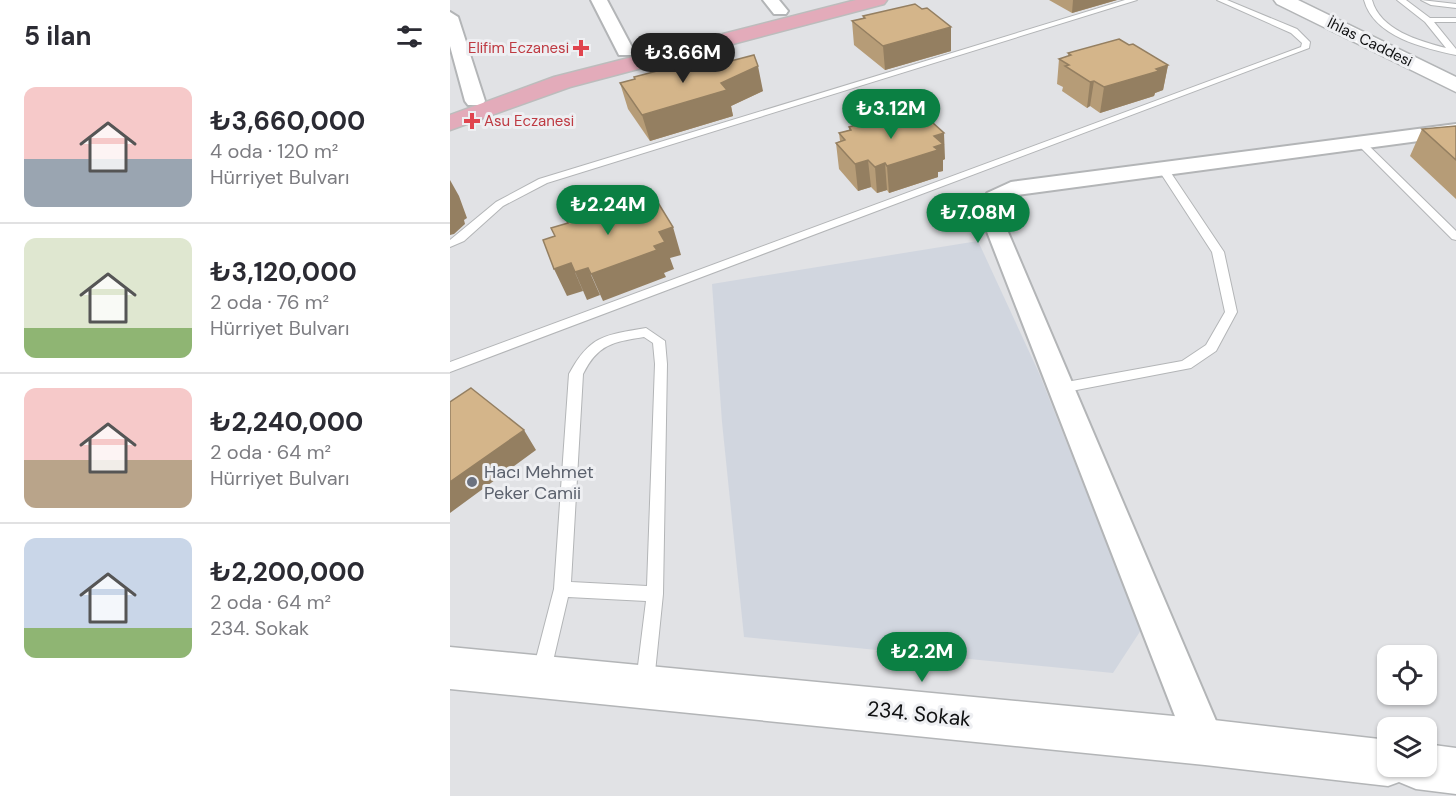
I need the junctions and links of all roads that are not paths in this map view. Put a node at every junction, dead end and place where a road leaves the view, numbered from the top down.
1 (599, 0) edge
2 (825, 0) edge
3 (878, 0) edge
4 (1133, 0) edge
5 (1283, 0) edge
6 (1368, 0) edge
7 (1401, 0) edge
8 (1425, 0) edge
9 (1226, 1) edge
10 (775, 6) edge
11 (1456, 6) edge
12 (450, 17) edge
13 (1428, 20) junction
14 (1456, 20) edge
15 (625, 51) junction
16 (1455, 52) edge
17 (1456, 86) edge
18 (475, 100) junction
19 (450, 110) edge
20 (450, 123) edge
21 (1456, 130) edge
22 (1361, 143) junction
23 (1163, 170) junction
24 (1456, 237) edge
25 (450, 244) edge
26 (450, 367) edge
27 (1060, 388) junction
28 (562, 589) junction
29 (656, 594) junction
30 (450, 668) edge
31 (540, 677) junction
32 (645, 687) junction
33 (1205, 742) junction
34 (1377, 762) edge
35 (1437, 769) edge
36 (1456, 771) edge

1 - 15 street
2 - 10 main road
3 - 20 main road
4 - 25 lane
5 - 17 street, İhlas Caddesi
6 - 16 lane
7 - 13 lane
8 - 11 lane
9 - 26 lane
10 - 15 main road
12 - 18 street
13 - 14 lane
13 - 16 lane
15 - 18 main road
18 - 19 main road
21 - 22 street
22 - 23 street
22 - 24 lane
23 - 27 lane
23 - 27 street
27 - 33 street
28 - 29 lane
28 - 29 lane
28 - 31 lane
29 - 32 lane
30 - 31 street, 234. Sokak
31 - 32 street, 234. Sokak
32 - 33 street, 234. Sokak
33 - 34 street, 234. Sokak
35 - 36 street

